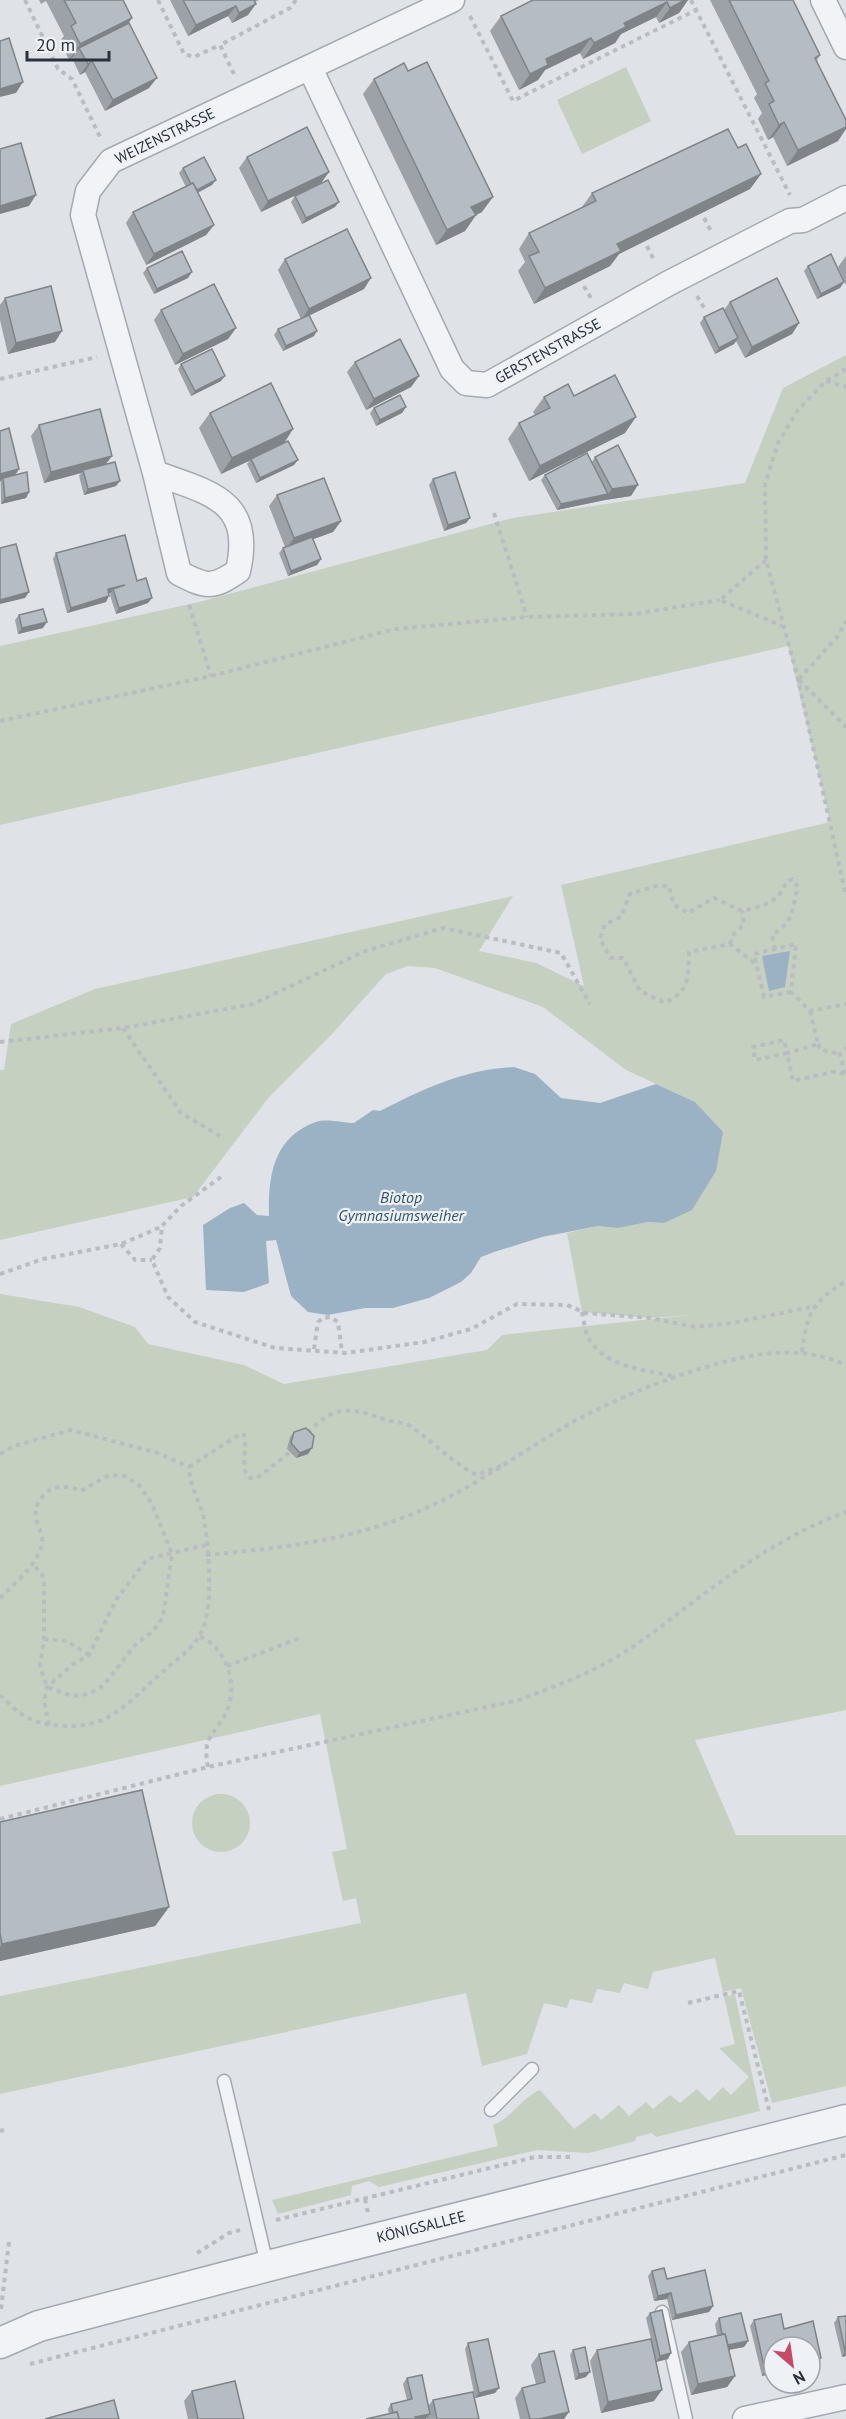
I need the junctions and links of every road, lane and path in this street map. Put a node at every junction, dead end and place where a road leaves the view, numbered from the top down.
1 (25, 0) edge
2 (158, 0) edge
3 (296, 0) edge
4 (691, 0) edge
5 (823, 0) edge
6 (460, 5) edge
7 (696, 10) junction
8 (220, 45) junction
9 (846, 47) edge
10 (310, 68) junction
11 (245, 97) junction
12 (111, 161) junction
13 (846, 198) edge
14 (803, 220) junction
15 (121, 351) junction
16 (846, 369) edge
17 (0, 379) edge
18 (826, 381) junction
19 (846, 387) edge
20 (155, 473) junction
21 (494, 513) dead end
22 (766, 560) junction
23 (179, 573) junction
24 (720, 600) junction
25 (526, 617) junction
26 (846, 621) edge
27 (782, 626) junction
28 (211, 676) junction
29 (798, 679) junction
30 (0, 721) edge
31 (846, 727) edge
32 (846, 896) edge
33 (742, 911) junction
34 (730, 944) junction
35 (775, 950) junction
36 (754, 963) junction
37 (791, 992) junction
38 (590, 1004) dead end
39 (846, 1004) edge
40 (810, 1011) junction
41 (123, 1028) junction
42 (0, 1042) edge
43 (818, 1044) junction
44 (846, 1048) edge
45 (787, 1053) junction
46 (840, 1054) junction
47 (846, 1075) edge
48 (220, 1136) dead end
49 (221, 1177) dead end
50 (162, 1226) junction
51 (121, 1244) junction
52 (152, 1260) junction
53 (0, 1274) edge
54 (846, 1281) edge
55 (816, 1306) junction
56 (582, 1312) junction
57 (314, 1349) junction
58 (342, 1352) junction
59 (802, 1352) junction
60 (846, 1365) edge
61 (674, 1376) junction
62 (307, 1434) edge
63 (299, 1443) edge
64 (0, 1454) edge
65 (514, 1461) junction
66 (189, 1467) junction
67 (846, 1512) edge
68 (206, 1545) junction
69 (172, 1554) junction
70 (206, 1555) junction
71 (33, 1565) junction
72 (0, 1598) edge
73 (200, 1636) junction
74 (302, 1637) dead end
75 (44, 1639) junction
76 (89, 1655) junction
77 (227, 1666) junction
78 (47, 1687) junction
79 (0, 1695) edge
80 (49, 1725) junction
81 (208, 1767) junction
82 (0, 1819) edge
83 (688, 2003) dead end
84 (532, 2069) dead end
85 (224, 2081) dead end
86 (491, 2110) dead end
87 (780, 2110) dead end
88 (846, 2120) edge
89 (846, 2155) edge
90 (579, 2157) dead end
91 (258, 2224) junction
92 (9, 2242) dead end
93 (195, 2254) dead end
94 (268, 2266) junction
95 (13, 2306) dead end
96 (1, 2309) edge
97 (662, 2312) edge
98 (0, 2343) edge
99 (20, 2367) dead end
100 (846, 2397) edge
101 (686, 2419) edge
102 (745, 2419) edge

1 - 12 path
2 - 8 path
3 - 8 path
4 - 7 path
5 - 9 street
6 - 7 path
6 - 10 street, WEIZENSTRASSE
7 - 14 path
8 - 11 path
10 - 11 street, WEIZENSTRASSE
10 - 14 street, GERSTENSTRASSE
11 - 12 street, WEIZENSTRASSE
12 - 15 street, WEIZENSTRASSE
13 - 14 street, GERSTENSTRASSE
15 - 17 path
15 - 20 street, WEIZENSTRASSE
16 - 18 path
18 - 19 path
18 - 22 path
20 - 23 street, WEIZENSTRASSE
20 - 23 street
21 - 25 path
22 - 24 path
22 - 27 path
23 - 28 path
24 - 25 path
24 - 27 path
25 - 28 path
26 - 29 path
27 - 29 path
28 - 30 path
29 - 31 path
29 - 32 path
33 - 34 path
33 - 34 path
33 - 35 path
34 - 36 path
35 - 36 path
35 - 37 path
36 - 37 path
37 - 40 path
38 - 41 path
39 - 40 path
40 - 43 path
41 - 42 path
41 - 48 path
43 - 45 path
43 - 46 path
44 - 46 path
45 - 45 path
45 - 47 path
46 - 47 path
49 - 50 path
50 - 51 path
50 - 52 path
51 - 52 path
51 - 53 path
52 - 57 path
54 - 55 path
55 - 56 path
55 - 59 path
56 - 58 path
56 - 61 path
57 - 58 path
57 - 58 path
59 - 60 path
59 - 61 path
61 - 65 path
62 - 65 path
63 - 66 path
64 - 66 path
65 - 70 path
66 - 68 path
67 - 81 path
68 - 69 path
68 - 70 path
69 - 71 path
69 - 76 path
69 - 78 path
70 - 73 path
71 - 72 path
71 - 75 path
73 - 77 path
73 - 80 path
74 - 77 path
75 - 76 path
75 - 78 path
76 - 78 path
77 - 81 path
78 - 80 path
79 - 80 path
81 - 82 path
83 - 87 path
84 - 86 lane
85 - 91 lane
88 - 94 street, KÖNIGSALLEE
89 - 99 path
90 - 91 path
91 - 93 path
91 - 94 lane
92 - 96 path
94 - 98 street, KÖNIGSALLEE
95 - 96 path
97 - 101 lane
100 - 102 street

